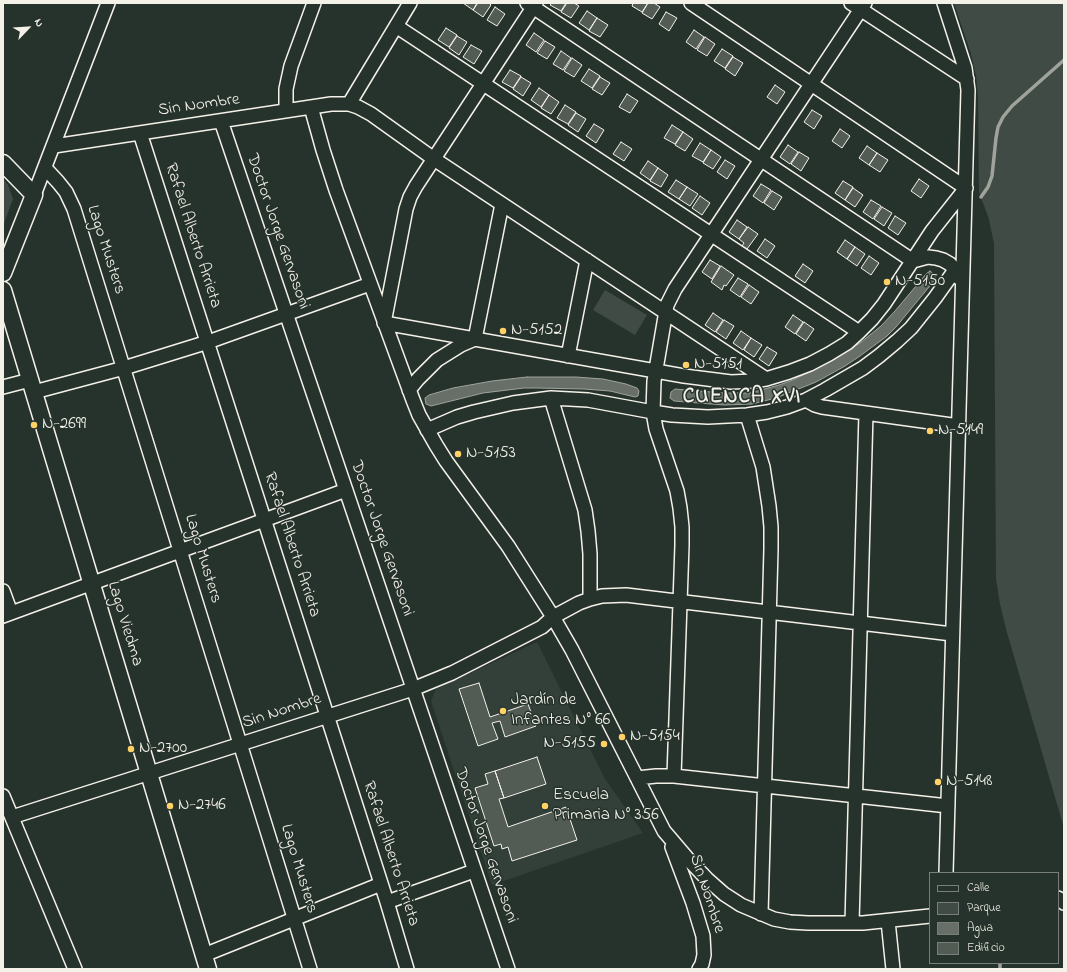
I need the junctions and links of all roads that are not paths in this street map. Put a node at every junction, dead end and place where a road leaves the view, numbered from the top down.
1 (108, 3) edge
2 (314, 3) edge
3 (410, 3) edge
4 (691, 3) edge
5 (944, 3) edge
6 (532, 4) edge
7 (859, 5) edge
8 (396, 26) junction
9 (967, 79) junction
10 (483, 84) junction
11 (811, 84) junction
12 (349, 104) junction
13 (312, 107) junction
14 (286, 111) junction
15 (220, 121) junction
16 (140, 133) junction
17 (54, 146) junction
18 (434, 159) junction
19 (761, 159) junction
20 (3, 163) edge
21 (45, 168) junction
22 (966, 188) junction
23 (34, 195) junction
24 (502, 204) junction
25 (711, 234) junction
26 (587, 260) junction
27 (913, 260) junction
28 (955, 270) junction
29 (3, 273) edge
30 (370, 284) junction
31 (963, 288) junction
32 (3, 290) edge
33 (666, 312) junction
34 (286, 314) junction
35 (384, 323) junction
36 (859, 332) junction
37 (475, 339) junction
38 (208, 342) junction
39 (568, 356) junction
40 (124, 368) junction
41 (656, 371) junction
42 (766, 379) junction
43 (32, 386) junction
44 (3, 387) edge
45 (409, 390) junction
46 (551, 398) junction
47 (806, 400) junction
48 (653, 412) junction
49 (866, 413) junction
50 (747, 415) junction
51 (959, 426) junction
52 (427, 430) junction
53 (346, 490) junction
54 (264, 520) junction
55 (180, 551) junction
56 (92, 583) junction
57 (3, 591) edge
58 (590, 599) junction
59 (680, 602) junction
60 (769, 612) junction
61 (7, 614) edge
62 (553, 617) junction
63 (860, 623) junction
64 (952, 634) junction
65 (413, 689) junction
66 (327, 716) junction
67 (241, 744) junction
68 (149, 773) junction
69 (674, 776) junction
70 (637, 778) junction
71 (764, 786) junction
72 (3, 796) edge
73 (855, 796) junction
74 (948, 806) junction
75 (12, 817) junction
76 (664, 831) junction
77 (474, 871) junction
78 (946, 872) edge
79 (381, 884) junction
80 (387, 902) junction
81 (760, 914) junction
82 (929, 916) edge
83 (295, 919) junction
84 (888, 921) junction
85 (852, 923) junction
86 (206, 962) edge
87 (75, 969) edge
88 (310, 969) edge
89 (407, 969) edge
90 (508, 969) edge
91 (699, 969) edge
92 (893, 969) edge

1 - 17 street
2 - 14 street
3 - 8 street
4 - 11 street
5 - 9 street
6 - 10 street
6 - 19 street
7 - 9 street
7 - 11 street
8 - 10 street
8 - 12 street
9 - 22 street
10 - 18 street
10 - 25 street
11 - 19 street
11 - 22 street
12 - 13 street, Sin Nombre
12 - 18 street
13 - 14 street, Sin Nombre
13 - 30 street
14 - 15 street, Sin Nombre
15 - 16 street, Sin Nombre
15 - 34 street, Doctor Jorge Gervasoni
16 - 17 street, Sin Nombre
16 - 38 street, Rafael Alberto Arrieta
17 - 21 street
18 - 24 street
18 - 35 street
19 - 25 street
19 - 27 street
20 - 23 main road
21 - 23 street
21 - 40 street, Lago Musters
22 - 27 street
22 - 31 street
23 - 29 main road
24 - 26 street
24 - 37 street
25 - 33 street
25 - 36 street
26 - 33 street
26 - 39 street
27 - 28 street
27 - 36 street
28 - 31 street
28 - 47 street
30 - 34 street
30 - 35 street
31 - 51 street
32 - 43 main road, Lago Viedma
33 - 41 street
33 - 42 street
34 - 38 street
34 - 53 street, Doctor Jorge Gervasoni
35 - 37 street
35 - 45 street
36 - 42 street
37 - 39 street
37 - 45 street
38 - 40 street
38 - 54 street, Rafael Alberto Arrieta
39 - 41 street
40 - 43 street
40 - 55 street, Lago Musters
41 - 42 street
41 - 48 street
43 - 44 street
43 - 56 main road, Lago Viedma
45 - 52 street
46 - 48 street
46 - 52 street
46 - 58 street
47 - 49 street
47 - 50 street
48 - 50 street
48 - 59 street
49 - 51 street
49 - 63 street
50 - 60 street
51 - 64 street
52 - 62 street
53 - 54 street
53 - 65 street, Doctor Jorge Gervasoni
54 - 55 street
54 - 66 street, Rafael Alberto Arrieta
55 - 56 street
55 - 67 street, Lago Musters
56 - 61 street
56 - 68 main road, Lago Viedma
57 - 61 street
58 - 59 street, Sin Nombre
58 - 62 street, Sin Nombre
59 - 60 street, Sin Nombre
59 - 69 street
60 - 63 street, Sin Nombre
60 - 71 street
62 - 65 street, Sin Nombre
62 - 70 street
63 - 64 street, Sin Nombre
63 - 73 street
64 - 74 street
65 - 66 street, Sin Nombre
65 - 77 street, Doctor Jorge Gervasoni
66 - 67 street, Sin Nombre
66 - 79 street, Rafael Alberto Arrieta
67 - 68 street, Sin Nombre
67 - 83 street, Lago Musters
68 - 75 street, Sin Nombre
68 - 86 main road, Lago Viedma
69 - 70 street
69 - 71 street
70 - 76 street
71 - 73 street
71 - 81 street
72 - 75 street
73 - 74 street
73 - 85 street
74 - 78 street
75 - 87 street
76 - 81 street
76 - 91 street, Sin Nombre
77 - 80 street
77 - 90 street, Doctor Jorge Gervasoni
79 - 80 street, Rafael Alberto Arrieta
79 - 83 street
80 - 89 street, Rafael Alberto Arrieta
81 - 85 street
82 - 84 street
83 - 86 street
83 - 88 street, Lago Musters
84 - 85 street
84 - 92 street

